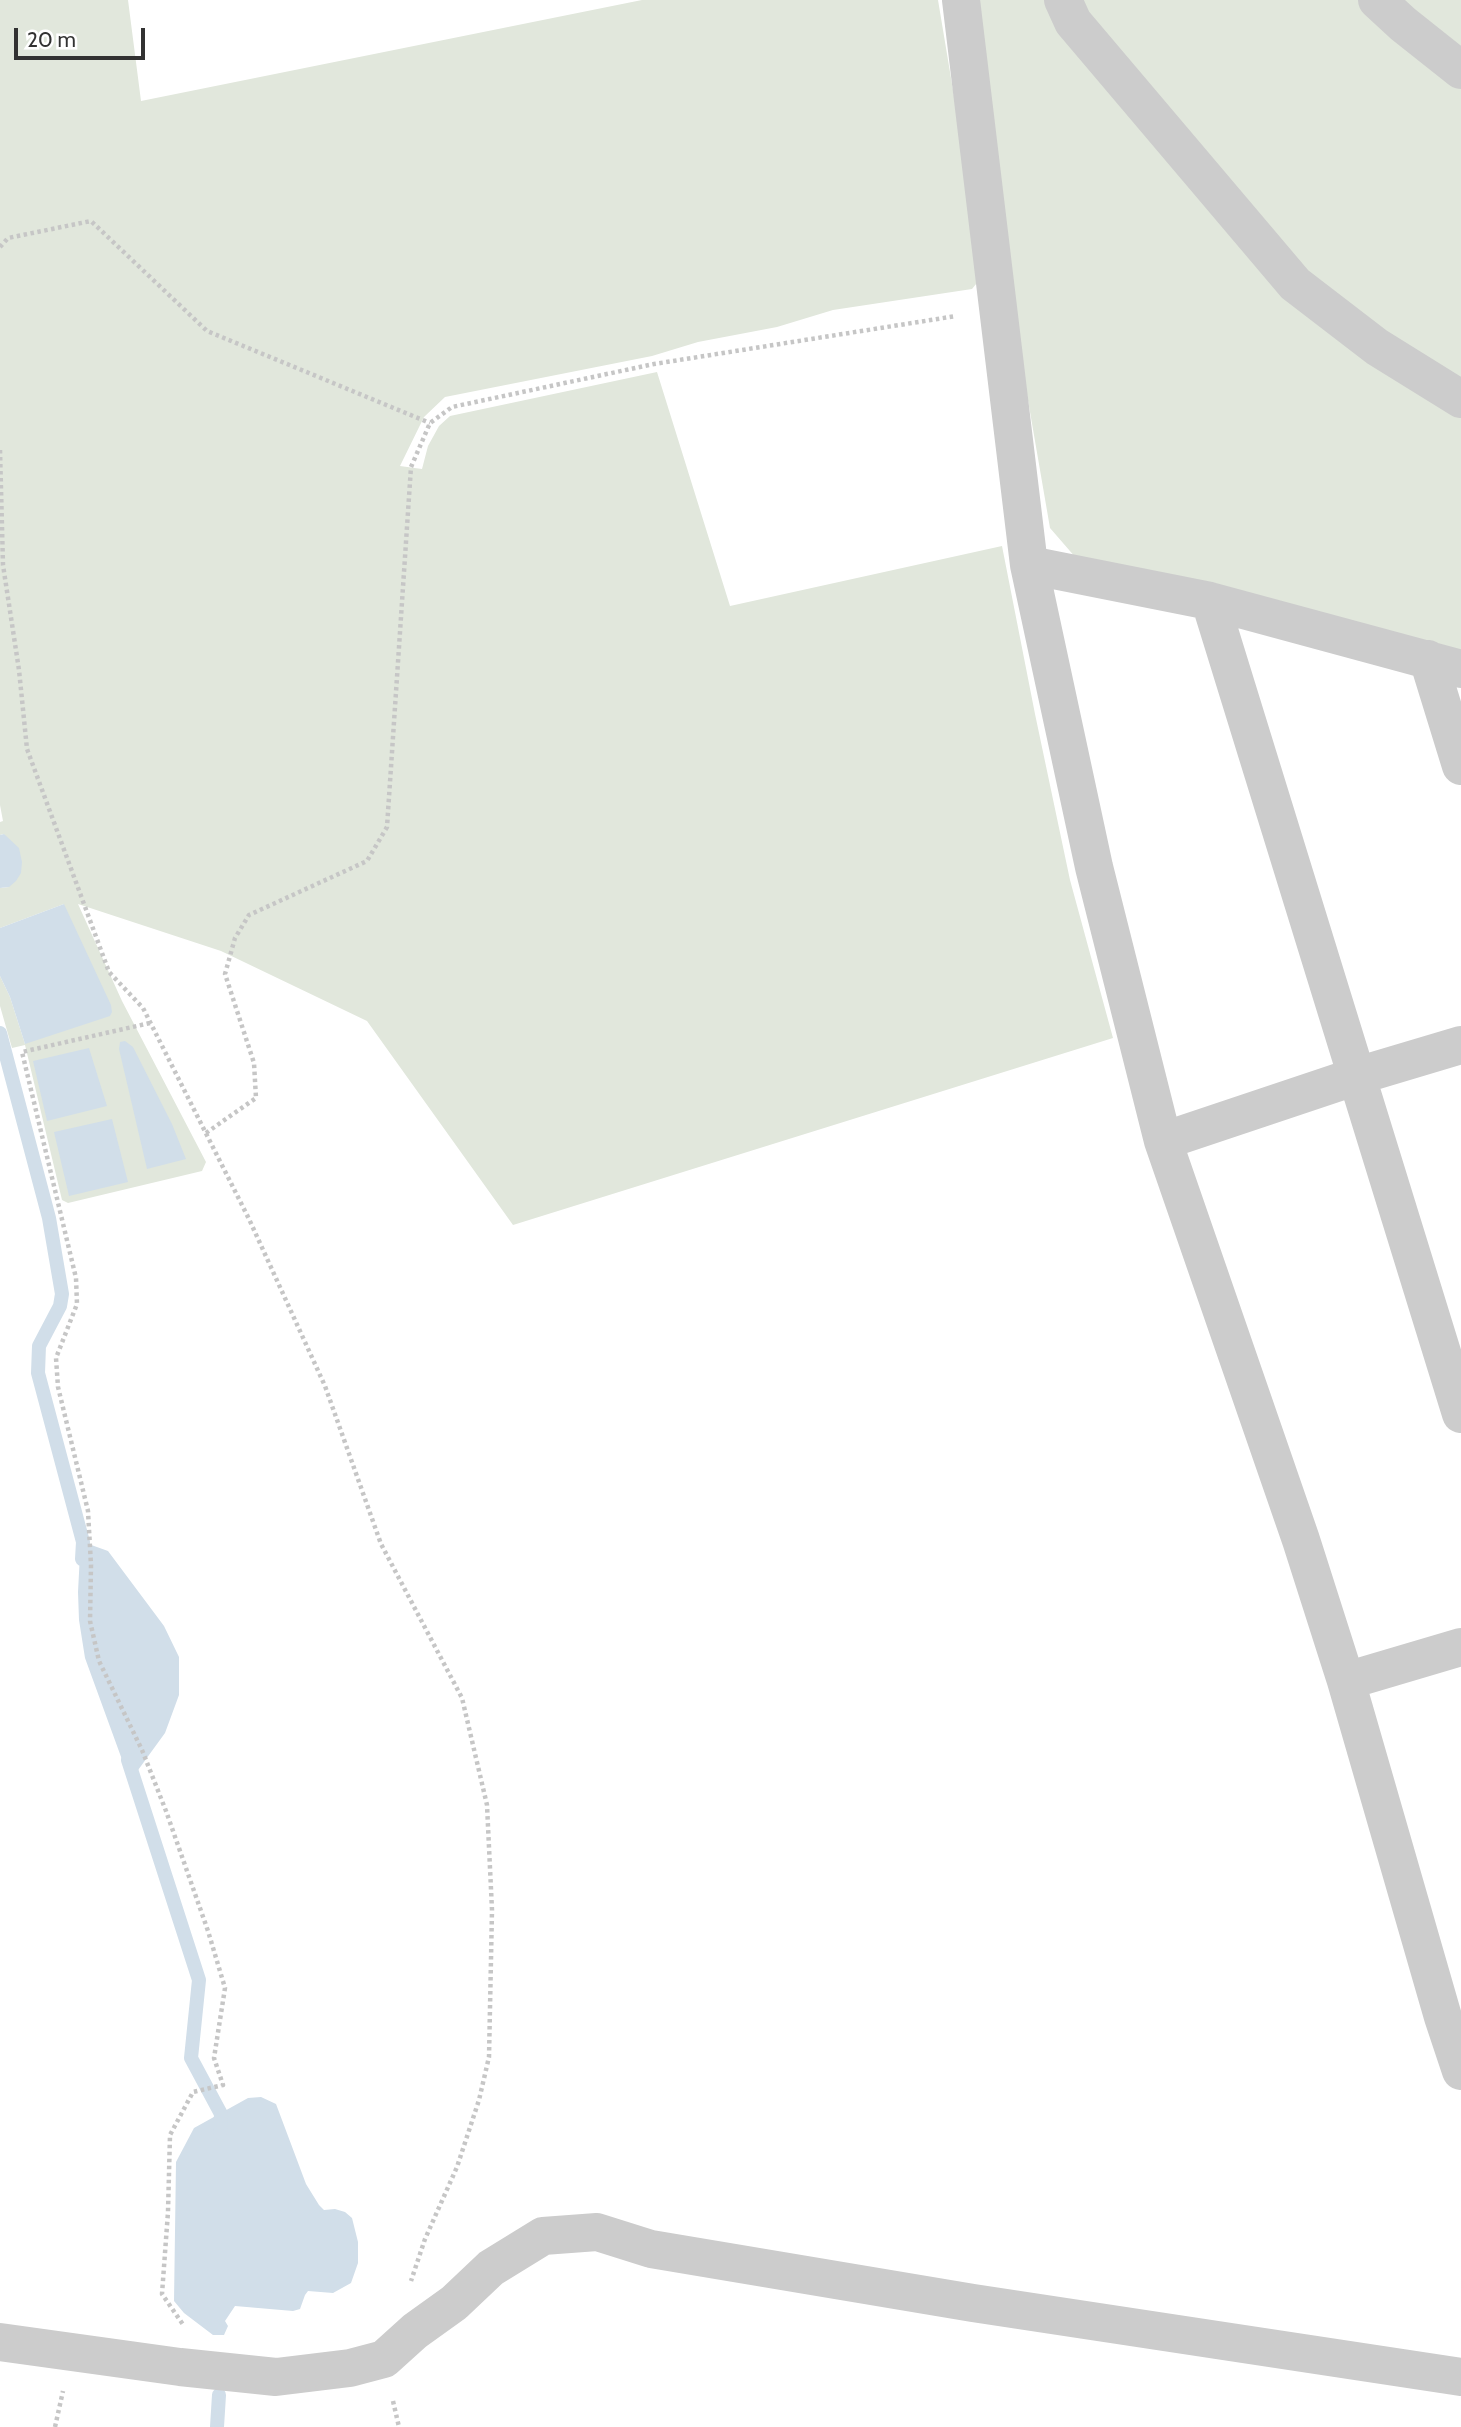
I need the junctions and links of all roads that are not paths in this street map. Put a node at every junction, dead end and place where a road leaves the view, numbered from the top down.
1 (961, 0) edge
2 (1063, 0) edge
3 (1377, 0) edge
4 (1461, 71) edge
5 (1461, 399) edge
6 (1029, 565) junction
7 (1210, 601) junction
8 (1444, 664) edge
9 (1461, 766) edge
10 (1461, 1045) edge
11 (1357, 1076) junction
12 (1163, 1141) junction
13 (1461, 1414) edge
14 (1461, 1647) edge
15 (1346, 1681) junction
16 (1461, 2071) edge
17 (0, 2342) edge
18 (1461, 2377) edge

1 - 6 street
2 - 5 street
3 - 4 street
6 - 7 street
6 - 12 street
7 - 8 street
7 - 11 street
8 - 9 street
10 - 11 street
11 - 12 street
11 - 13 street
12 - 15 street
14 - 15 street
15 - 16 street
17 - 18 street

